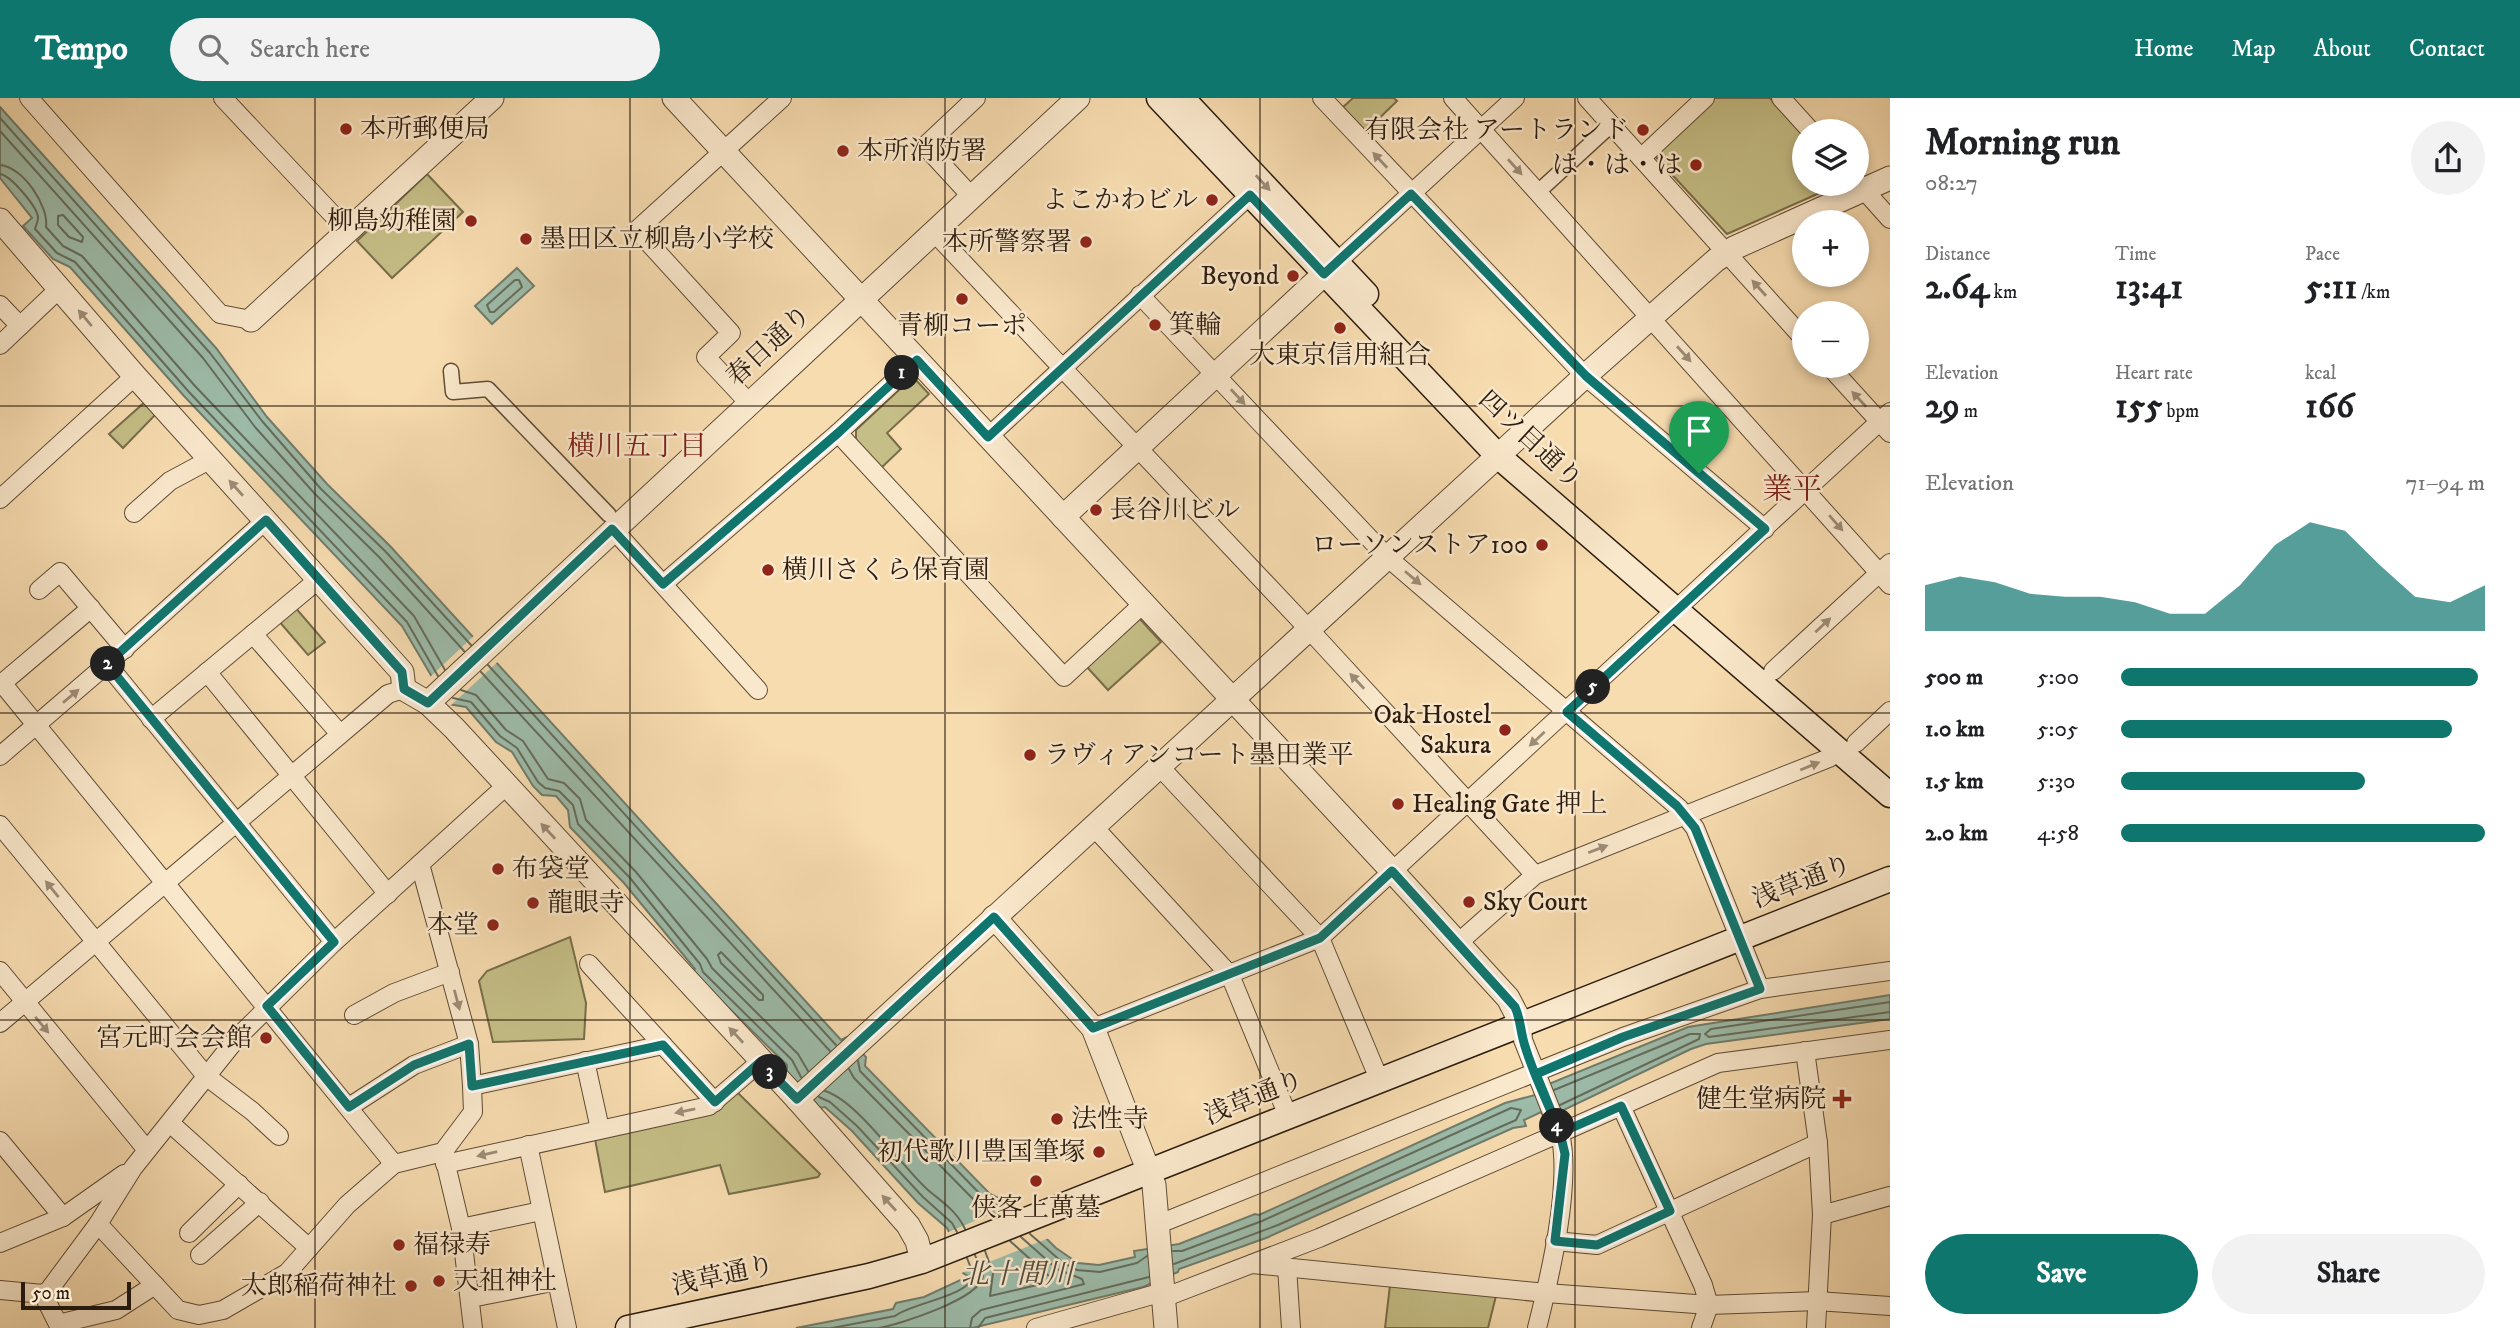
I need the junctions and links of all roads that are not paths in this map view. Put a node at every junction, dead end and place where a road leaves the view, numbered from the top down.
1 (223, 98) edge
2 (492, 98) edge
3 (674, 98) edge
4 (782, 98) edge
5 (976, 98) edge
6 (1078, 98) edge
7 (1159, 98) edge
8 (1182, 98) edge
9 (1322, 98) edge
10 (1453, 98) edge
11 (1515, 98) edge
12 (1587, 98) edge
13 (1705, 98) edge
14 (1781, 98) edge
15 (37, 101) edge
16 (1800, 119) edge
17 (1611, 125) junction
18 (1481, 129) junction
19 (724, 151) junction
20 (1641, 158) junction
21 (1890, 178) edge
22 (1869, 184) edge
23 (1538, 192) junction
24 (1411, 194) junction
25 (1250, 195) junction
26 (971, 196) junction
27 (1840, 196) edge
28 (1869, 196) edge
29 (1890, 219) edge
30 (0, 220) edge
31 (348, 231) junction
32 (933, 231) junction
33 (1727, 253) junction
34 (1330, 268) junction
35 (60, 288) junction
36 (1140, 295) junction
37 (860, 299) junction
38 (0, 305) edge
39 (1651, 317) junction
40 (251, 320) joint
41 (20, 326) junction
42 (1792, 326) edge
43 (0, 345) edge
44 (917, 360) junction
45 (1062, 368) junction
46 (451, 371) dead end
47 (1217, 375) junction
48 (135, 376) junction
49 (1586, 376) junction
50 (1841, 378) edge
51 (749, 403) junction
52 (1887, 422) edge
53 (838, 433) junction
54 (988, 437) junction
55 (1138, 447) junction
56 (1503, 451) junction
57 (211, 459) junction
58 (1807, 490) junction
59 (0, 499) edge
60 (134, 513) dead end
61 (1063, 517) junction
62 (266, 520) junction
63 (611, 522) junction
64 (1765, 529) junction
65 (1387, 557) junction
66 (1886, 574) edge
67 (319, 579) junction
68 (663, 584) junction
69 (39, 590) dead end
70 (1144, 603) junction
71 (1683, 606) junction
72 (91, 608) junction
73 (1308, 629) junction
74 (253, 634) junction
75 (125, 649) junction
76 (107, 664) junction
77 (1773, 671) junction
78 (207, 672) junction
79 (1, 684) edge
80 (404, 689) junction
81 (758, 690) dead end
82 (1232, 699) junction
83 (428, 703) junction
84 (1890, 711) edge
85 (1567, 712) junction
86 (151, 719) junction
87 (37, 724) junction
88 (340, 734) junction
89 (1848, 747) junction
90 (0, 756) edge
91 (1159, 765) junction
92 (1890, 772) edge
93 (293, 774) junction
94 (506, 786) junction
95 (1890, 795) edge
96 (1469, 803) junction
97 (1686, 815) junction
98 (237, 822) junction
99 (0, 825) edge
100 (1093, 826) junction
101 (420, 864) junction
102 (1392, 871) junction
103 (1535, 875) junction
104 (1890, 879) edge
105 (166, 883) junction
106 (388, 894) junction
107 (994, 917) junction
108 (1740, 937) junction
109 (1320, 938) junction
110 (95, 942) junction
111 (334, 942) junction
112 (1458, 943) junction
113 (589, 964) dead end
114 (0, 971) edge
115 (1890, 971) edge
116 (450, 972) junction
117 (1230, 975) junction
118 (1760, 989) junction
119 (24, 1002) junction
120 (267, 1006) junction
121 (354, 1015) dead end
122 (0, 1023) edge
123 (1522, 1025) junction
124 (1093, 1028) junction
125 (1890, 1040) edge
126 (469, 1044) junction
127 (663, 1045) junction
128 (1805, 1051) junction
129 (585, 1061) junction
130 (760, 1062) junction
131 (206, 1076) junction
132 (1379, 1079) junction
133 (1537, 1079) junction
134 (472, 1086) junction
135 (799, 1097) junction
136 (715, 1102) junction
137 (1621, 1106) junction
138 (349, 1107) junction
139 (1288, 1116) junction
140 (170, 1123) junction
141 (1558, 1128) junction
142 (600, 1129) junction
143 (279, 1136) dead end
144 (0, 1141) edge
145 (1818, 1143) junction
146 (528, 1145) junction
147 (147, 1150) junction
148 (444, 1158) junction
149 (394, 1164) junction
150 (133, 1168) junction
151 (1150, 1173) junction
152 (239, 1184) junction
153 (1890, 1196) edge
154 (260, 1202) junction
155 (541, 1211) junction
156 (1670, 1211) junction
157 (1822, 1214) junction
158 (63, 1217) junction
159 (98, 1224) junction
160 (461, 1228) junction
161 (1160, 1230) junction
162 (189, 1233) dead end
163 (1555, 1241) junction
164 (0, 1243) edge
165 (309, 1248) junction
166 (200, 1255) dead end
167 (922, 1261) junction
168 (1252, 1264) junction
169 (1287, 1267) junction
170 (557, 1281) junction
171 (155, 1285) junction
172 (0, 1290) edge
173 (1163, 1292) junction
174 (1546, 1293) junction
175 (43, 1294) junction
176 (471, 1298) junction
177 (1817, 1301) junction
178 (1709, 1305) junction
179 (1890, 1306) edge
180 (58, 1326) edge
181 (473, 1328) edge
182 (567, 1328) edge
183 (628, 1328) edge
184 (1035, 1328) edge
185 (1166, 1328) edge
186 (1291, 1328) edge
187 (1537, 1328) edge
188 (1701, 1328) edge
189 (1816, 1328) edge

1 - 31 street
2 - 31 street
3 - 19 street
4 - 19 street
5 - 26 street
6 - 26 street, 春日通り
7 - 25 main road, 四ツ目通り
8 -> 34 main road, 四ツ目通り
24 -> 9 street
10 - 18 street
11 - 18 street
12 - 17 street
13 - 20 street
14 - 16 street
15 - 40 street
17 - 20 street
17 - 23 street
18 -> 23 street
18 - 24 street
19 - 37 street
19 - 51 street
20 - 33 street
21 - 22 street
23 - 39 street
24 - 34 street
24 - 49 street
25 - 34 main road, 四ツ目通り
25 - 36 street
26 - 32 street, 春日通り
27 - 33 street
28 - 29 street
30 - 35 street
31 - 40 street
32 - 37 street, 春日通り
32 - 45 street
33 - 39 street
42 -> 33 street
34 - 47 street
34 - 56 main road, 四ツ目通り
35 - 41 street
48 -> 35 street
36 - 45 street
36 - 47 street
37 - 44 street
37 - 51 street, 春日通り
38 - 41 street
39 - 49 street
39 -> 58 street
41 - 43 street
44 - 53 street
44 - 54 street
45 - 54 street
45 - 55 street
46 - 63 street
47 - 55 street
47 -> 65 street
48 - 57 street
48 - 59 street
49 - 56 street
49 - 64 street
52 -> 50 street
51 - 63 street, 春日通り
52 - 58 street
53 - 68 street
53 - 70 street
54 - 61 street
55 - 61 street
55 - 73 street
56 - 65 street
56 - 71 main road, 四ツ目通り
57 - 60 street
62 -> 57 street
58 - 64 street
58 -> 66 street
61 - 70 street
62 - 67 street
62 - 75 street
63 - 68 street
63 - 83 street, 春日通り
64 - 71 street
65 - 73 street
65 -> 85 street
77 -> 66 street
67 - 74 street
67 - 80 street
68 - 81 street
69 - 72 street
70 - 82 street
71 - 77 main road, 四ツ目通り
71 - 85 street
71 - 89 main road, 四ツ目通り
72 - 75 street
72 - 79 street
73 - 82 street
96 -> 73 street
74 - 78 street
74 - 88 street
75 - 76 street
76 - 86 street
87 -> 76 street
77 - 89 main road, 四ツ目通り
78 - 86 street
78 - 93 street
79 - 87 street
80 - 83 street
80 - 88 street
82 - 91 street
82 - 102 street
83 - 94 street
84 - 89 street
85 -> 96 street
85 - 97 street
86 - 98 street
87 - 90 street
87 - 105 street
88 - 93 street
89 - 92 main road, 四ツ目通り
89 - 95 main road, 四ツ目通り
97 -> 89 street
91 - 100 street
91 - 109 street
93 - 98 street
93 - 106 street
94 - 101 street
130 -> 94 street
96 - 102 street
96 - 103 street
103 -> 97 street
97 - 108 street
98 - 105 street
98 - 111 street
110 -> 99 street
100 - 107 street
100 - 117 street
101 - 106 street
101 - 116 street
102 - 109 street
102 - 112 street
103 - 112 street
104 - 108 main road, 浅草通り
105 - 110 street
105 - 120 street
106 - 111 street
107 - 124 street
107 - 135 street
108 - 118 street
108 - 123 main road, 浅草通り
109 - 117 street
109 - 132 street
110 - 119 street
110 - 131 street
111 - 120 street
112 - 123 street
113 - 127 street
114 - 119 street
115 - 118 street
116 - 121 street
116 -> 126 street
117 - 124 street
117 - 139 street
118 - 133 street
119 - 122 street
119 -> 147 street
120 - 131 street
120 - 138 street
123 - 132 main road, 浅草通り
123 - 133 street
124 - 151 street
125 - 128 street
126 - 134 street
126 - 138 street
127 - 129 street
127 - 136 street
128 - 137 street
128 - 145 street
129 - 134 street
129 - 142 street
130 - 135 street
130 - 136 street
131 - 140 street
131 - 143 street
132 - 139 main road, 浅草通り
133 - 141 street
133 - 161 street
134 - 148 street
167 -> 135 street
136 -> 142 street
137 - 141 street
137 - 156 street
138 - 149 street
139 - 151 main road, 浅草通り
140 - 147 street
140 - 152 street
141 - 163 street
141 - 168 street
142 - 146 street
144 - 158 street
145 - 156 street
145 - 157 street
146 -> 148 street
146 - 155 street
147 - 150 street
148 - 149 street
148 - 160 street
149 - 165 street
150 - 158 street
150 - 159 street
151 - 161 street
151 - 167 main road, 浅草通り
152 - 154 street
152 - 162 street
153 - 157 street
154 - 165 street
154 - 166 street
155 - 160 street
155 - 170 street
156 - 163 street
156 - 178 street
157 - 177 street
158 - 164 street
159 - 171 street
159 - 175 street
160 - 176 street
161 - 173 street
163 - 174 street
165 - 171 street
167 - 183 main road, 浅草通り
168 - 169 street
168 - 173 street
169 - 174 street
169 - 186 street
170 - 176 street
170 - 182 street
171 - 180 street
172 - 175 street
173 - 184 street
173 - 185 street
174 - 178 street
174 - 187 street
175 - 180 street
176 - 181 street
177 - 178 street
177 - 179 street
177 - 189 street
178 - 188 street

